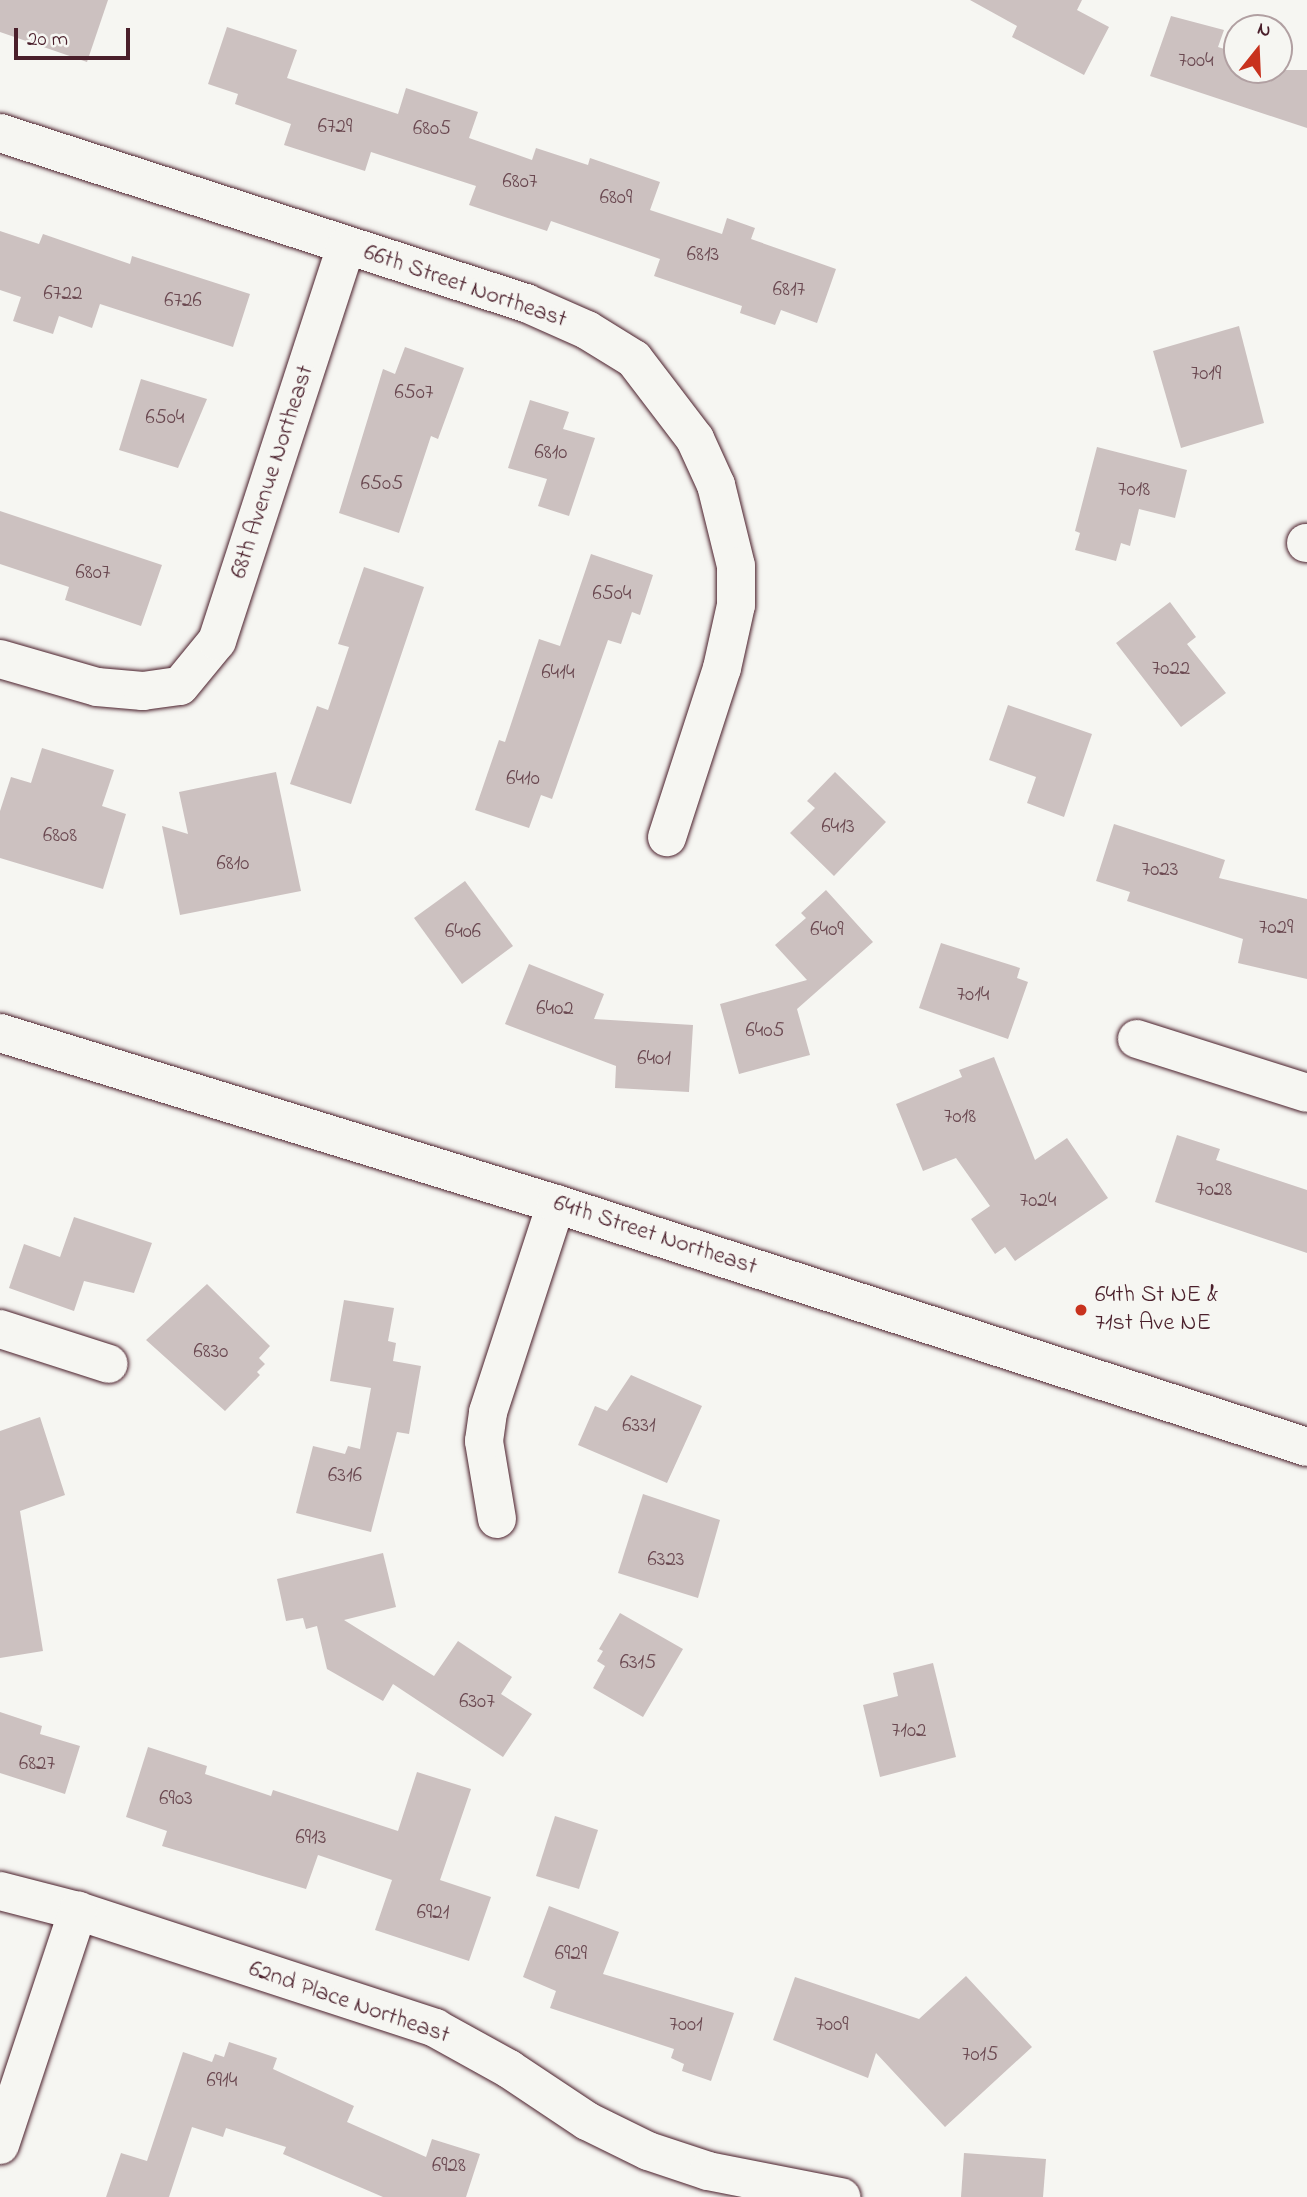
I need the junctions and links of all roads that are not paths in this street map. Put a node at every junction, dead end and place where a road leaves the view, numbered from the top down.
1 (0, 133) edge
2 (346, 246) junction
3 (0, 659) edge
4 (667, 837) dead end
5 (0, 1033) edge
6 (1137, 1039) dead end
7 (1307, 1093) edge
8 (555, 1204) junction
9 (0, 1329) edge
10 (109, 1364) dead end
11 (1307, 1447) edge
12 (498, 1519) dead end
13 (0, 1891) edge
14 (78, 1911) junction
15 (0, 2146) edge
16 (841, 2197) edge

1 - 2 street, 66th Street Northeast
2 - 3 street, 68th Avenue Northeast
2 - 4 street, 66th Street Northeast
5 - 8 street, 64th Street Northeast
6 - 7 street
8 - 11 street, 64th Street Northeast
8 - 12 street
9 - 10 street
13 - 14 street, 62nd Place Northeast
14 - 15 street
14 - 16 street, 62nd Place Northeast

